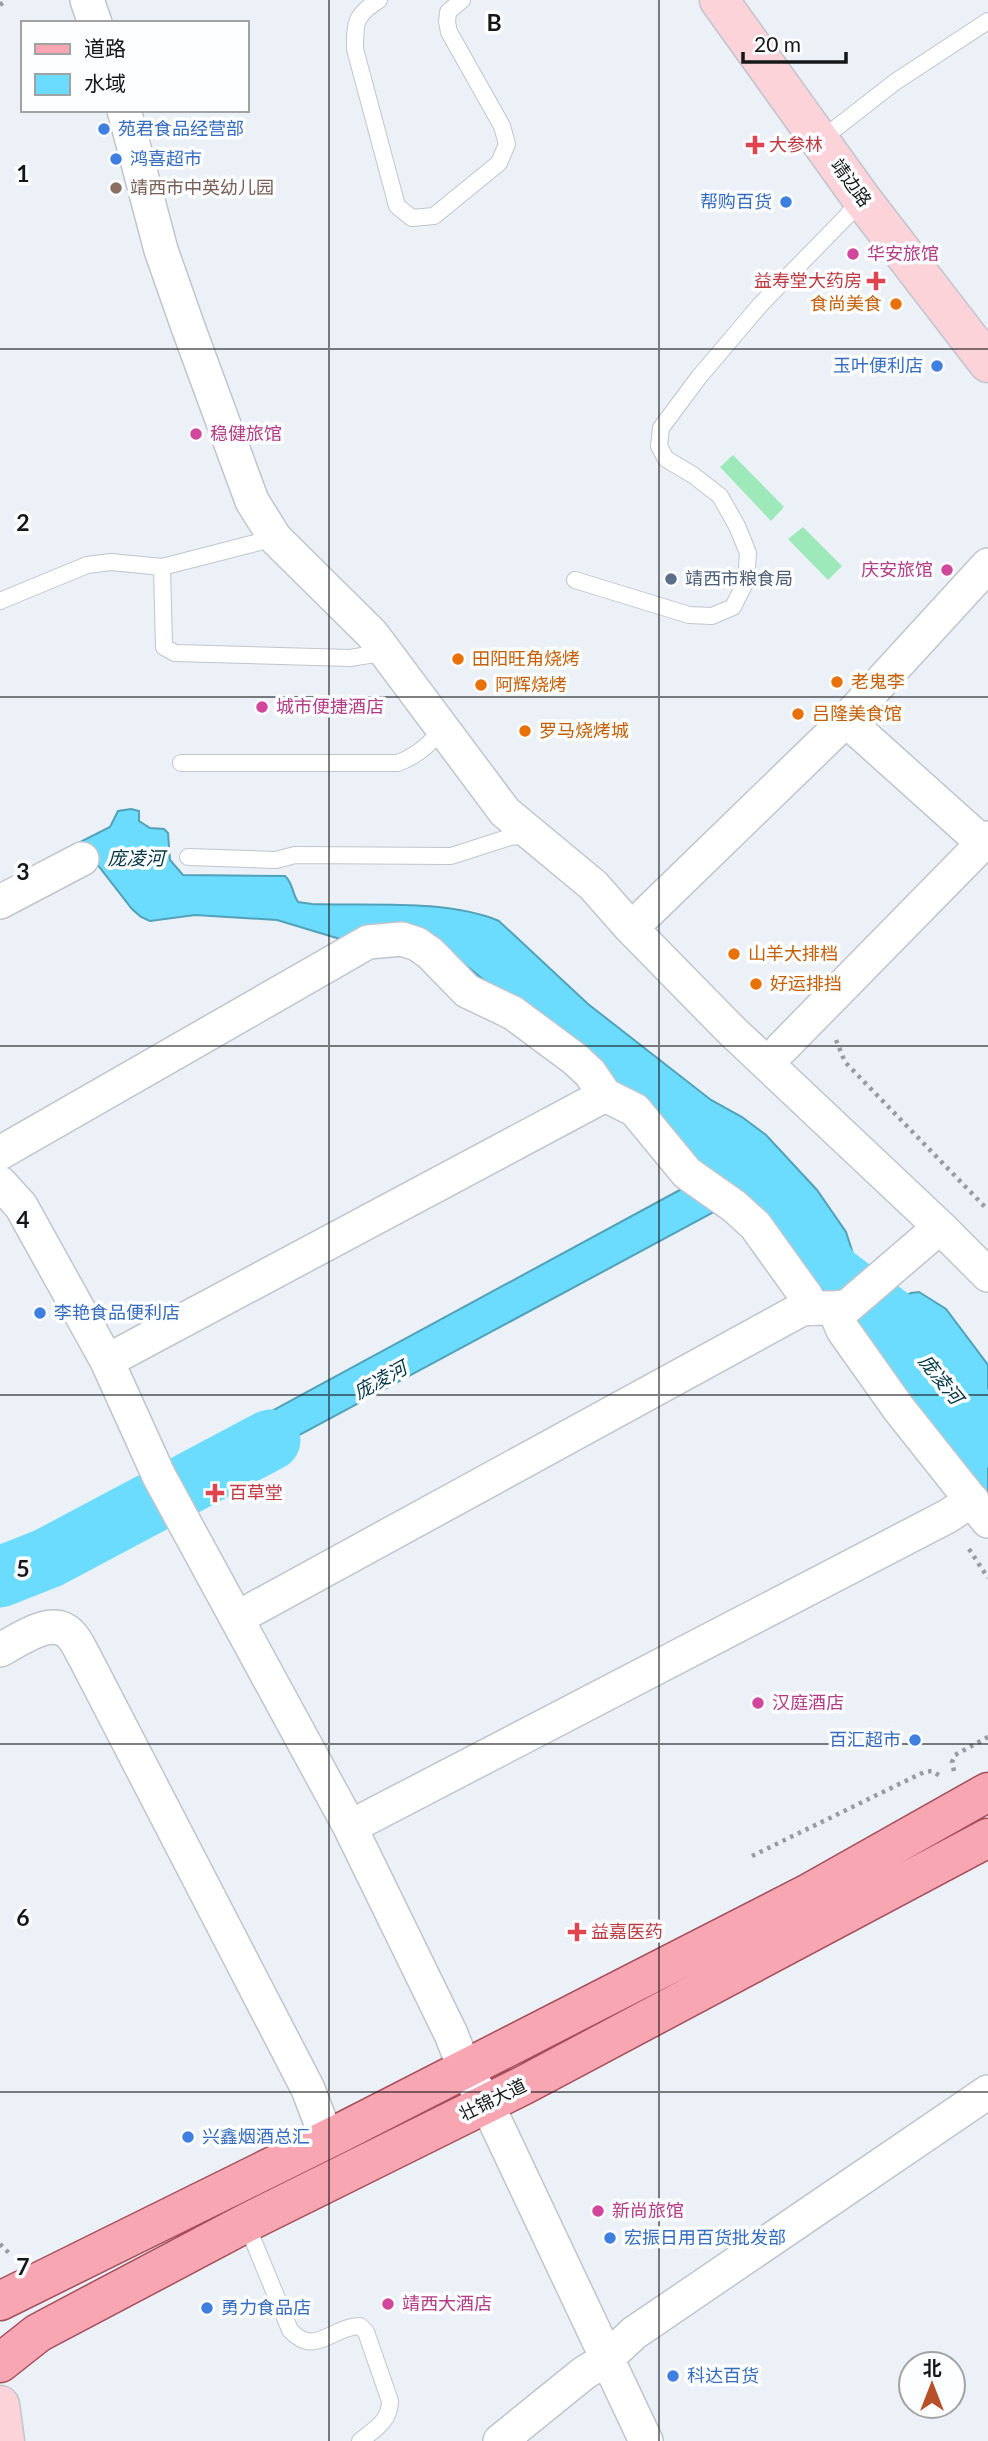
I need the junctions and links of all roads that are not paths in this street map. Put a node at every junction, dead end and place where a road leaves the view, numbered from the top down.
1 (87, 0) edge
2 (108, 0) edge
3 (379, 0) edge
4 (462, 0) edge
5 (719, 0) edge
6 (745, 0) edge
7 (94, 21) edge
8 (114, 21) edge
9 (988, 21) edge
10 (125, 112) edge
11 (143, 112) edge
12 (836, 128) junction
13 (861, 198) junction
14 (988, 334) edge
15 (988, 363) edge
16 (275, 538) junction
17 (988, 565) edge
18 (162, 567) junction
19 (575, 580) dead end
20 (0, 601) edge
21 (387, 652) junction
22 (846, 720) junction
23 (443, 728) junction
24 (181, 763) dead end
25 (532, 835) junction
26 (986, 840) edge
27 (188, 857) dead end
28 (82, 859) dead end
29 (0, 902) edge
30 (646, 914) junction
31 (781, 1049) junction
32 (606, 1095) junction
33 (0, 1153) edge
34 (0, 1184) edge
35 (940, 1227) junction
36 (988, 1249) edge
37 (988, 1275) edge
38 (831, 1307) junction
39 (107, 1361) junction
40 (980, 1511) edge
41 (237, 1618) junction
42 (0, 1650) edge
43 (973, 1800) edge
44 (350, 1827) junction
45 (988, 1838) edge
46 (465, 2070) junction
47 (988, 2092) edge
48 (486, 2104) junction
49 (327, 2139) junction
50 (246, 2222) junction
51 (0, 2301) edge
52 (606, 2360) junction
53 (0, 2363) edge
54 (0, 2405) edge
55 (5, 2441) edge
56 (360, 2441) edge
57 (500, 2441) edge
58 (646, 2441) edge

1 - 7 street
2 - 8 street
3 - 4 lane
5 - 13 main road, 靖边路
6 - 12 main road, 靖边路
9 - 12 lane
10 - 16 street
11 - 30 street
12 - 14 main road, 靖边路
13 - 15 main road, 靖边路
13 - 19 lane
16 - 18 lane
16 - 21 street
17 - 22 street
18 - 20 lane
18 - 21 lane
21 - 23 street
22 - 26 street
22 - 30 street
23 - 24 lane
23 - 25 street
25 - 27 lane
25 - 35 street
26 - 31 street
28 - 29 street
30 - 31 street
31 - 36 street
32 - 33 street
32 - 38 street
32 - 39 street
34 - 39 street
35 - 37 street
35 - 38 street
38 - 40 street
38 - 41 street
39 - 41 street
40 - 44 street
41 - 44 street
42 - 49 street
43 - 46 main road
44 - 46 street
45 - 48 main road, 壮锦大道
46 - 48 street
46 - 49 main road
47 - 52 street
48 - 50 main road, 壮锦大道
48 - 52 street
49 - 51 main road
50 - 53 main road, 壮锦大道
50 - 56 lane
52 - 57 street
52 - 58 street
54 - 55 main road

